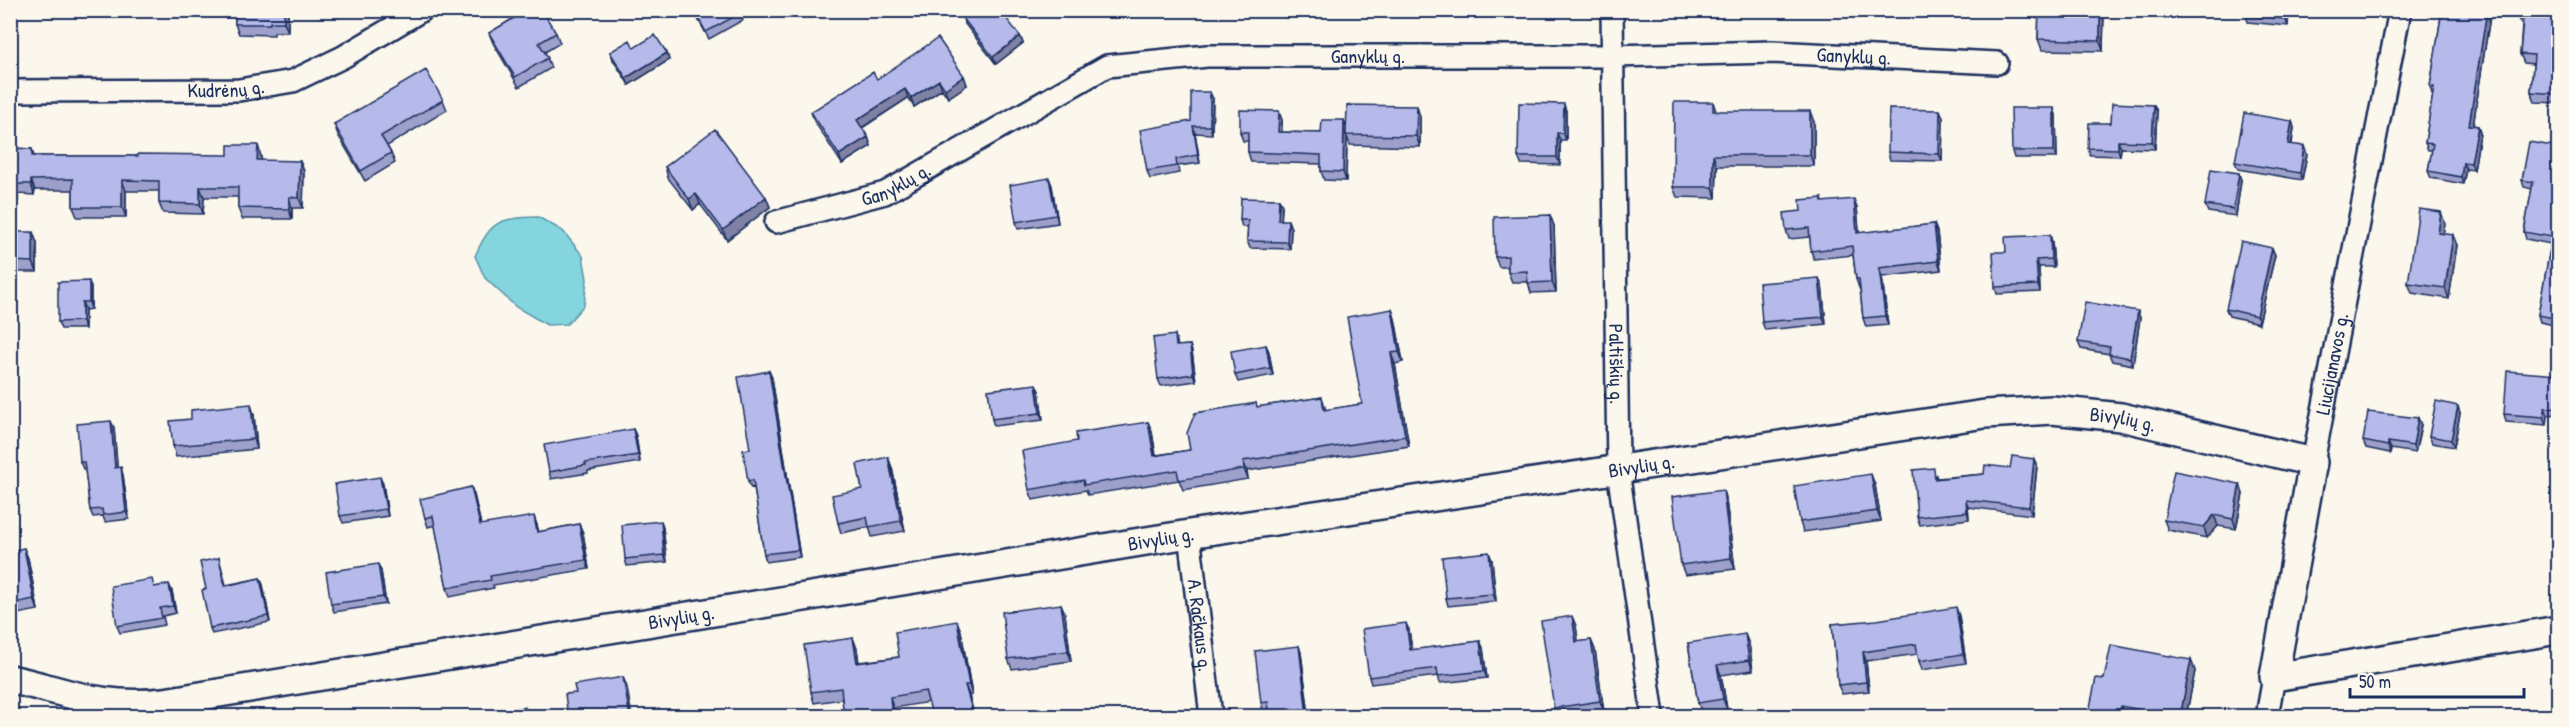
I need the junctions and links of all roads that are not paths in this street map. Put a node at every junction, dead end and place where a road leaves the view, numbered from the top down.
1 (422, 10) edge
2 (1612, 10) edge
3 (2400, 10) edge
4 (1612, 56) junction
5 (1997, 63) dead end
6 (10, 91) edge
7 (776, 222) dead end
8 (2313, 462) junction
9 (1618, 470) junction
10 (1189, 534) junction
11 (2559, 630) edge
12 (2274, 677) junction
13 (10, 679) edge
14 (79, 707) edge
15 (1211, 717) edge
16 (1653, 717) edge
17 (2267, 717) edge

1 - 6 street, Kudrėnų g.
2 - 4 street, Paltiškių g.
3 - 8 street, Liucijanavos g.
4 - 5 street, Ganyklų g.
4 - 7 street, Ganyklų g.
4 - 9 street, Paltiškių g.
8 - 9 street, Bivylių g.
8 - 12 street, Liucijanavos g.
9 - 10 street, Bivylių g.
9 - 16 street, Paltiškių g.
10 - 14 street, Bivylių g.
10 - 15 street, A. Račkaus g.
11 - 12 street
12 - 17 street, Liucijanavos g.
13 - 14 street, Bivylių g.

